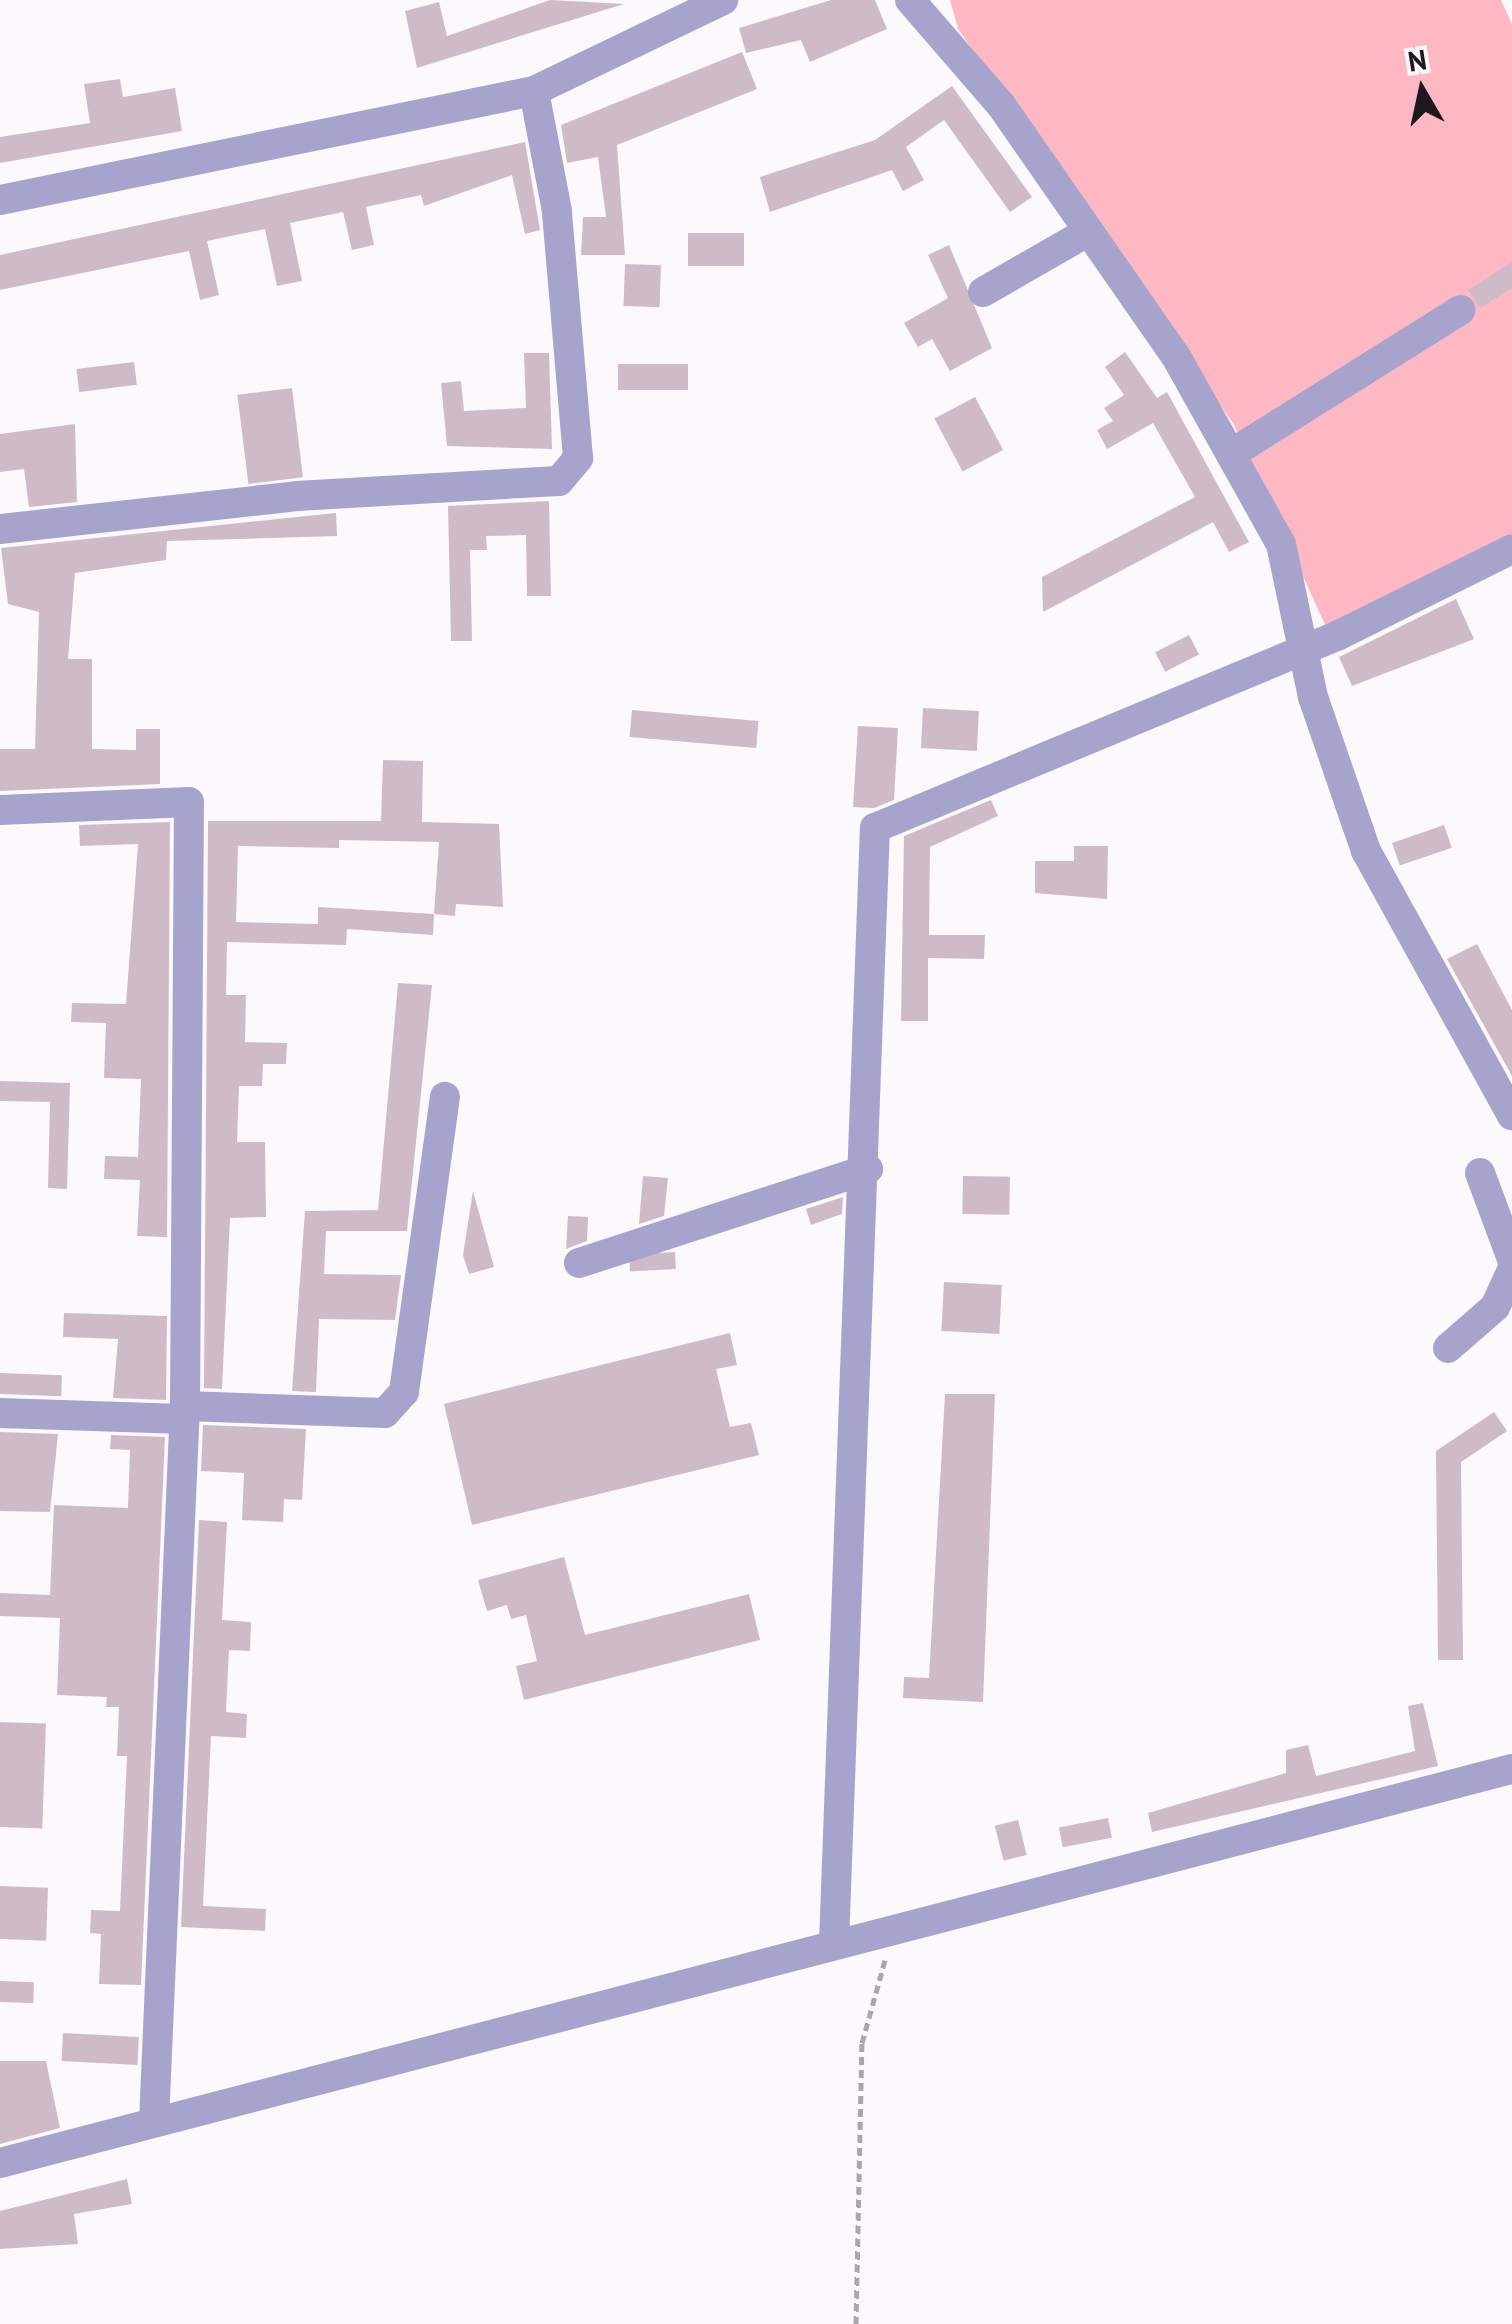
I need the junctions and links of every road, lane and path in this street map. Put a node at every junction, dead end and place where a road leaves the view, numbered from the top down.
1 (723, 0) edge
2 (910, 0) edge
3 (534, 92) junction
4 (0, 200) edge
5 (1089, 231) junction
6 (983, 292) dead end
7 (1461, 310) dead end
8 (1231, 454) junction
9 (0, 529) edge
10 (1512, 549) edge
11 (1302, 643) junction
12 (0, 810) edge
13 (445, 1097) dead end
14 (1512, 1115) edge
15 (868, 1169) junction
16 (1480, 1174) dead end
17 (1512, 1259) edge
18 (580, 1263) dead end
19 (1512, 1270) edge
20 (1448, 1348) dead end
21 (0, 1413) edge
22 (184, 1413) junction
23 (1512, 1769) edge
24 (894, 1928) junction
25 (834, 1944) junction
26 (154, 2121) junction
27 (0, 2163) edge
28 (856, 2324) edge

1 - 3 street
2 - 5 street
3 - 4 street
3 - 9 street
5 - 6 street
5 - 8 street
7 - 8 street
8 - 11 street
10 - 11 street
11 - 14 street
11 - 15 street
12 - 22 street
13 - 22 street
15 - 18 street
15 - 25 street
16 - 17 street
19 - 20 street
21 - 22 street
22 - 26 street
23 - 24 street
24 - 25 street
24 - 28 path
25 - 26 street
26 - 27 street

